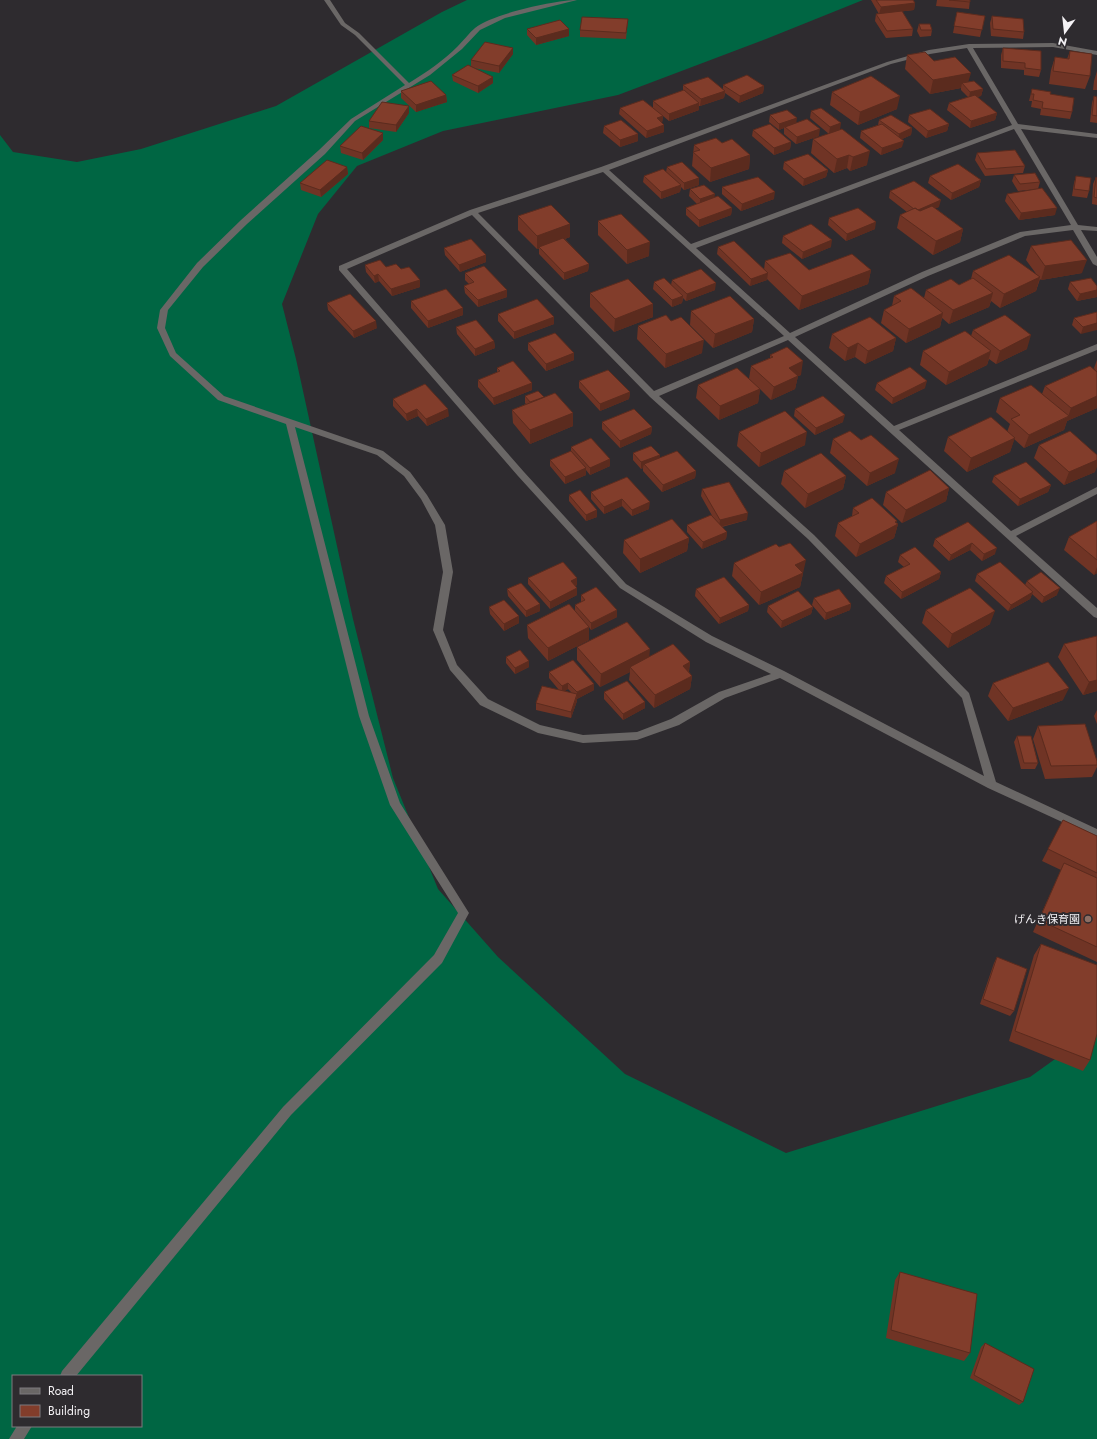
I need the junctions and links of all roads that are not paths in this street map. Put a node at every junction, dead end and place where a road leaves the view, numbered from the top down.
1 (327, 0) edge
2 (574, 0) edge
3 (969, 46) junction
4 (1097, 53) edge
5 (409, 86) junction
6 (1015, 126) junction
7 (1097, 136) edge
8 (604, 169) junction
9 (473, 212) junction
10 (1075, 227) junction
11 (1097, 229) edge
12 (690, 247) junction
13 (1097, 264) edge
14 (788, 337) junction
15 (1097, 346) edge
16 (653, 395) junction
17 (290, 424) junction
18 (892, 430) junction
19 (1097, 490) edge
20 (1010, 535) junction
21 (1097, 614) edge
22 (781, 674) junction
23 (992, 784) junction
24 (1097, 834) edge
25 (68, 1375) edge
26 (24, 1427) edge
27 (16, 1439) edge

1 - 5 street
2 - 5 street
3 - 4 street
3 - 6 street
3 - 8 street
5 - 17 street
6 - 7 street
6 - 10 street
6 - 12 street
8 - 9 street
8 - 12 street
9 - 16 street
9 - 22 street
10 - 11 street
10 - 13 street
10 - 14 street
12 - 14 street
14 - 16 street
14 - 18 street
15 - 18 street
16 - 23 street
17 - 22 street
17 - 25 street
18 - 20 street
19 - 20 street
20 - 21 street
22 - 23 street
23 - 24 street
26 - 27 street

